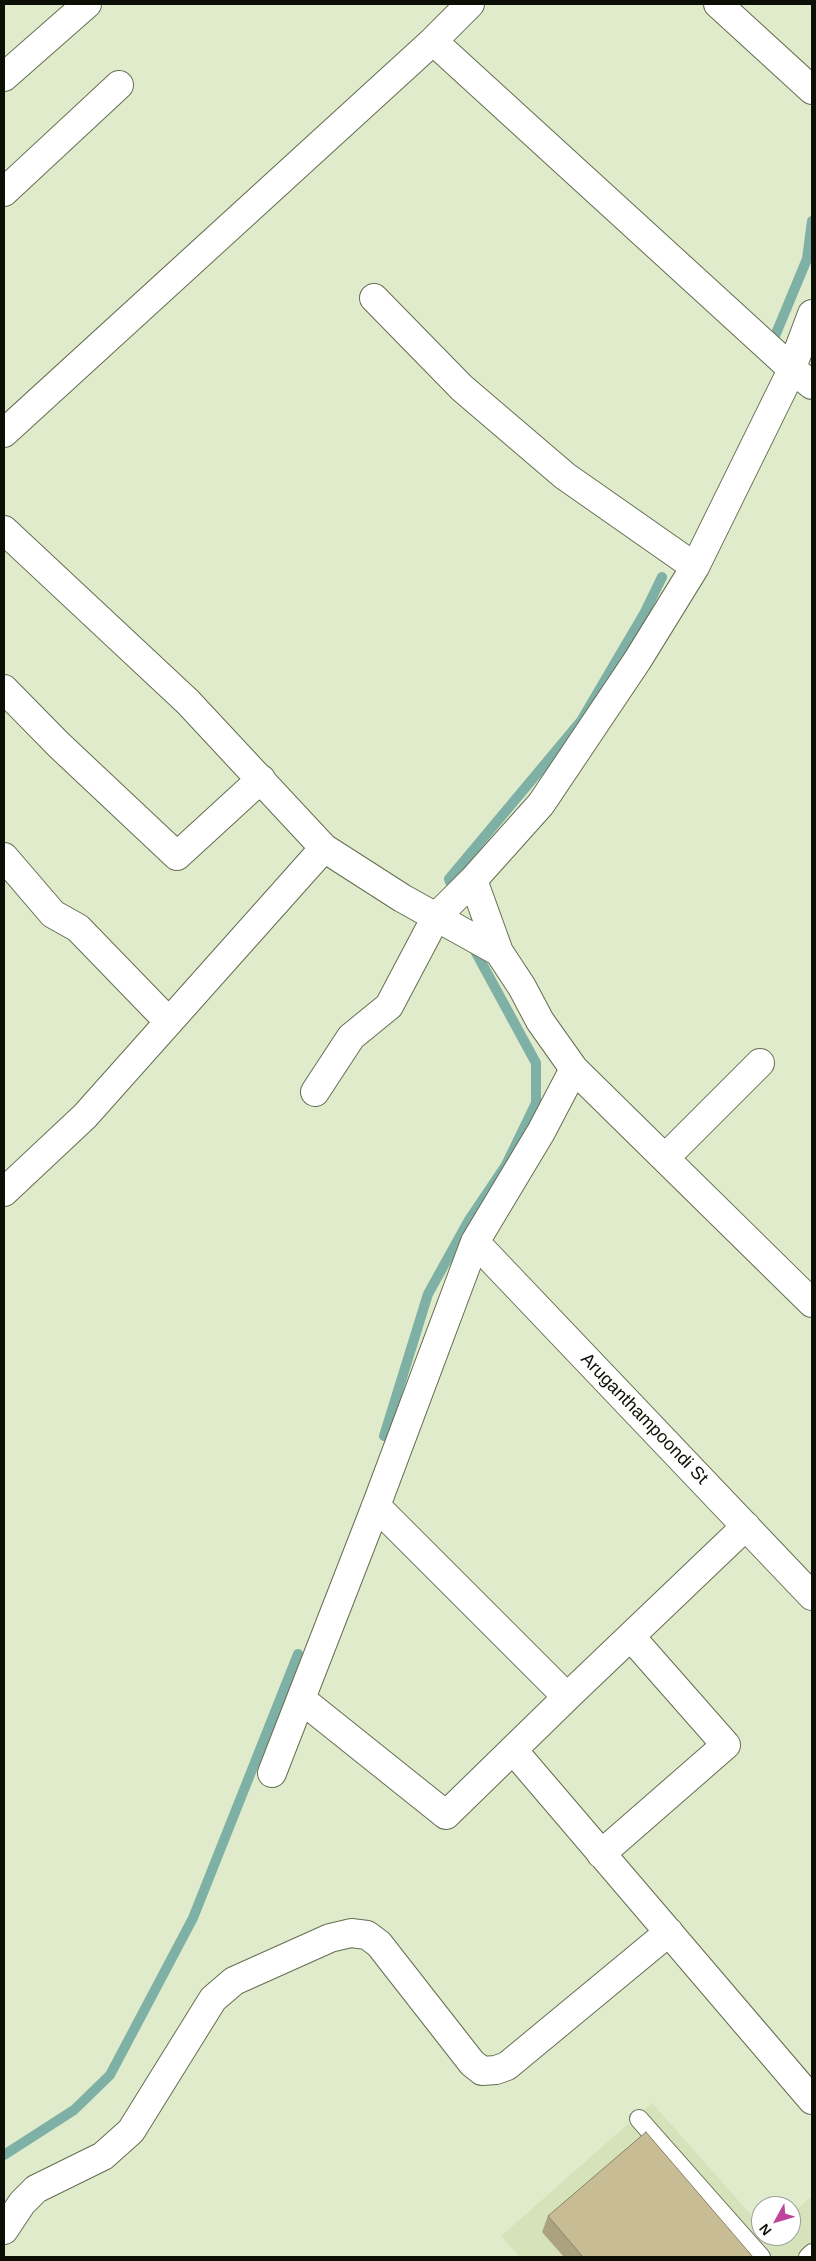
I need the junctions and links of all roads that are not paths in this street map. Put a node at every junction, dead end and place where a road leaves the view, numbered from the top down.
1 (86, 4) edge
2 (470, 4) edge
3 (718, 4) edge
4 (433, 41) junction
5 (4, 77) edge
6 (118, 85) dead end
7 (812, 90) edge
8 (4, 192) edge
9 (374, 298) dead end
10 (812, 314) edge
11 (802, 377) edge
12 (4, 433) edge
13 (4, 530) edge
14 (695, 567) junction
15 (4, 688) edge
16 (261, 779) junction
17 (324, 848) junction
18 (4, 857) edge
19 (473, 880) junction
20 (436, 917) junction
21 (499, 952) junction
22 (169, 1022) junction
23 (760, 1063) dead end
24 (574, 1069) junction
25 (315, 1092) dead end
26 (665, 1158) junction
27 (4, 1192) edge
28 (475, 1242) junction
29 (812, 1303) edge
30 (376, 1506) junction
31 (746, 1526) junction
32 (812, 1596) edge
33 (630, 1637) junction
34 (568, 1698) junction
35 (301, 1699) junction
36 (513, 1750) junction
37 (272, 1774) dead end
38 (601, 1854) junction
39 (668, 1932) junction
40 (812, 2100) edge
41 (639, 2119) dead end
42 (4, 2230) edge
43 (761, 2257) edge

1 - 5 street
2 - 4 street
3 - 7 street
4 - 11 street
4 - 12 street
6 - 8 street
9 - 14 street
10 - 11 street
11 - 14 street
13 - 16 street
14 - 19 street
15 - 16 street
16 - 17 street
17 - 20 street
17 - 22 street
18 - 22 street
19 - 20 street
19 - 21 street
20 - 21 street
20 - 25 street
21 - 24 street
22 - 27 street
23 - 26 street
24 - 26 street
24 - 28 street
26 - 29 street
28 - 30 street
28 - 31 street, Aruganthampoondi St
30 - 34 street
30 - 35 street
31 - 32 street, Aruganthampoondi St
31 - 33 street
33 - 34 street
33 - 38 street
34 - 36 street
35 - 36 street
35 - 37 street
36 - 38 street
38 - 39 street
39 - 40 street
39 - 42 street
41 - 43 lane

